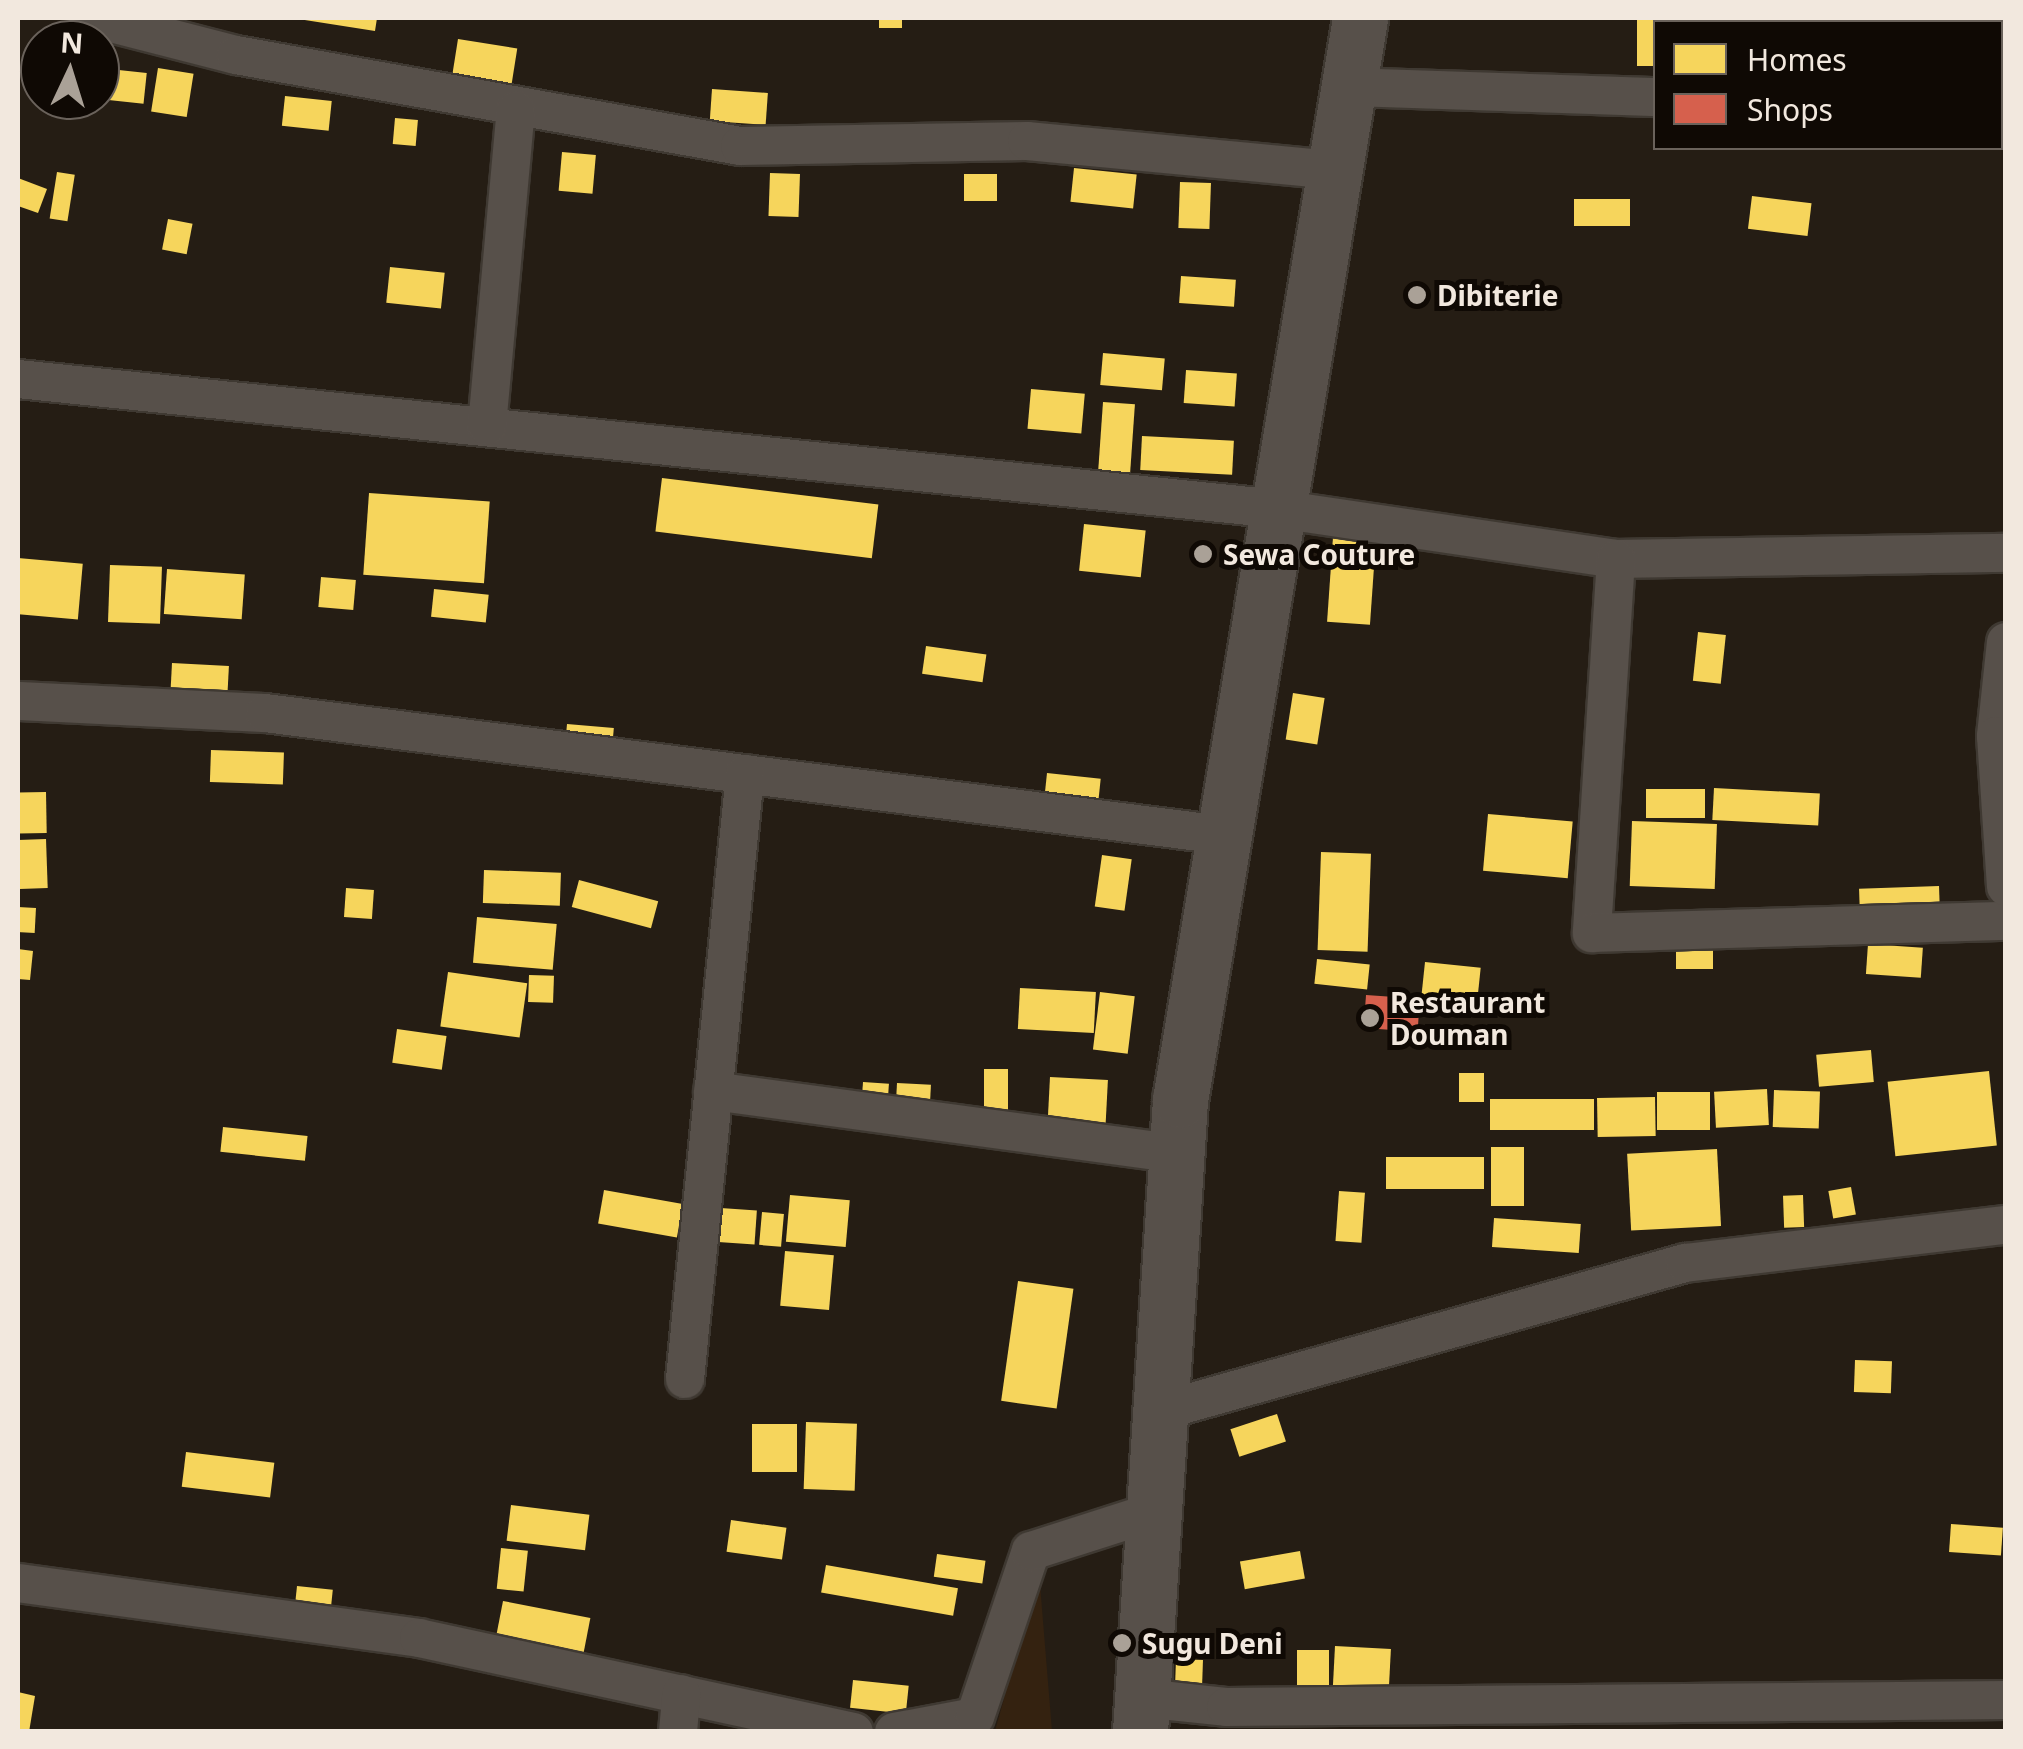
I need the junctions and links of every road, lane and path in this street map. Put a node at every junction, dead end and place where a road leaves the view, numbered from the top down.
1 (92, 18) edge
2 (1360, 18) edge
3 (1349, 88) junction
4 (1653, 97) edge
5 (516, 110) junction
6 (1334, 170) junction
7 (18, 379) edge
8 (486, 426) junction
9 (1278, 509) junction
10 (2006, 553) edge
11 (1616, 559) junction
12 (2006, 642) edge
13 (18, 701) edge
14 (745, 774) junction
15 (1223, 834) junction
16 (2006, 887) edge
17 (2006, 921) edge
18 (713, 1091) junction
19 (1176, 1154) junction
20 (2006, 1225) edge
21 (685, 1378) dead end
22 (1157, 1412) junction
23 (1150, 1513) junction
24 (18, 1584) edge
25 (2006, 1700) edge
26 (680, 1713) edge
27 (1141, 1715) edge
28 (854, 1732) edge
29 (894, 1732) edge

1 - 5 street
2 - 3 street
3 - 4 street
3 - 6 street
5 - 6 street
5 - 8 street
6 - 9 street
7 - 8 street
8 - 9 street
9 - 11 street
9 - 15 street
10 - 11 street
11 - 17 street
12 - 16 street
13 - 14 street
14 - 15 street
14 - 18 street
15 - 19 street
18 - 19 street
18 - 21 street
19 - 22 street
20 - 22 street
22 - 23 street
23 - 27 street
23 - 29 street
24 - 26 street
25 - 27 street
26 - 28 street

